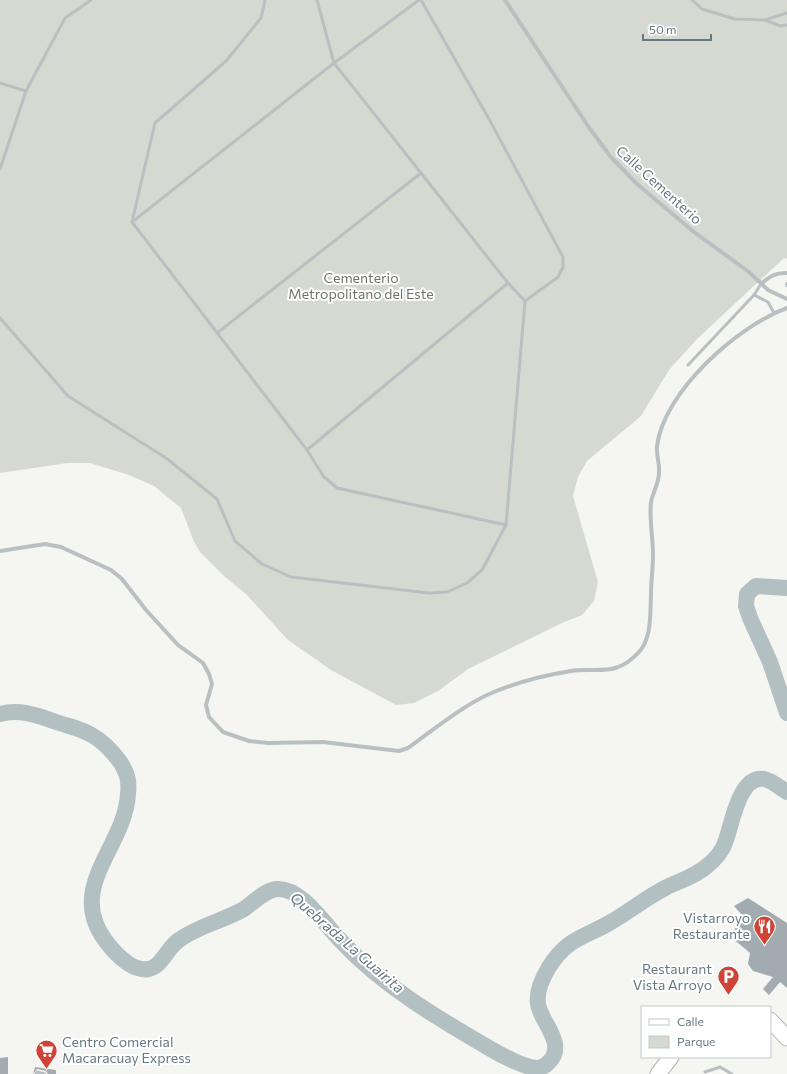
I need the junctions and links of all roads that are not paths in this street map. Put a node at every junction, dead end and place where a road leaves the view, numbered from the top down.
1 (91, 0) edge
2 (265, 0) edge
3 (317, 0) edge
4 (420, 0) edge
5 (505, 0) edge
6 (692, 0) edge
7 (787, 13) edge
8 (765, 20) junction
9 (787, 25) edge
10 (334, 63) junction
11 (0, 84) edge
12 (26, 91) junction
13 (0, 169) edge
14 (421, 173) junction
15 (132, 222) junction
16 (787, 273) edge
17 (508, 283) junction
18 (761, 284) junction
19 (754, 295) junction
20 (787, 299) edge
21 (525, 301) junction
22 (787, 308) edge
23 (774, 313) junction
24 (0, 318) edge
25 (217, 333) junction
26 (688, 365) dead end
27 (307, 450) junction
28 (506, 525) junction
29 (0, 551) edge
30 (771, 1021) edge
31 (787, 1038) edge
32 (670, 1058) edge
33 (706, 1072) dead end
34 (36, 1074) edge
35 (45, 1074) edge
36 (658, 1074) edge
37 (732, 1074) edge

1 - 12 lane
2 - 15 lane
3 - 10 lane
4 - 10 lane
4 - 21 lane
5 - 18 street, Calle Cementerio
6 - 8 lane
7 - 8 lane
8 - 9 lane
10 - 14 lane
10 - 15 lane
11 - 12 lane
12 - 13 lane
14 - 17 lane
14 - 25 lane
15 - 25 lane
16 - 18 street
17 - 21 lane
17 - 27 lane
18 - 19 lane
18 - 20 street, Calle Cementerio
19 - 23 lane
19 - 26 lane
21 - 28 lane
22 - 23 street
23 - 29 street
24 - 28 lane
25 - 27 lane
27 - 28 lane
30 - 31 street
32 - 36 street
33 - 37 lane
34 - 35 lane

